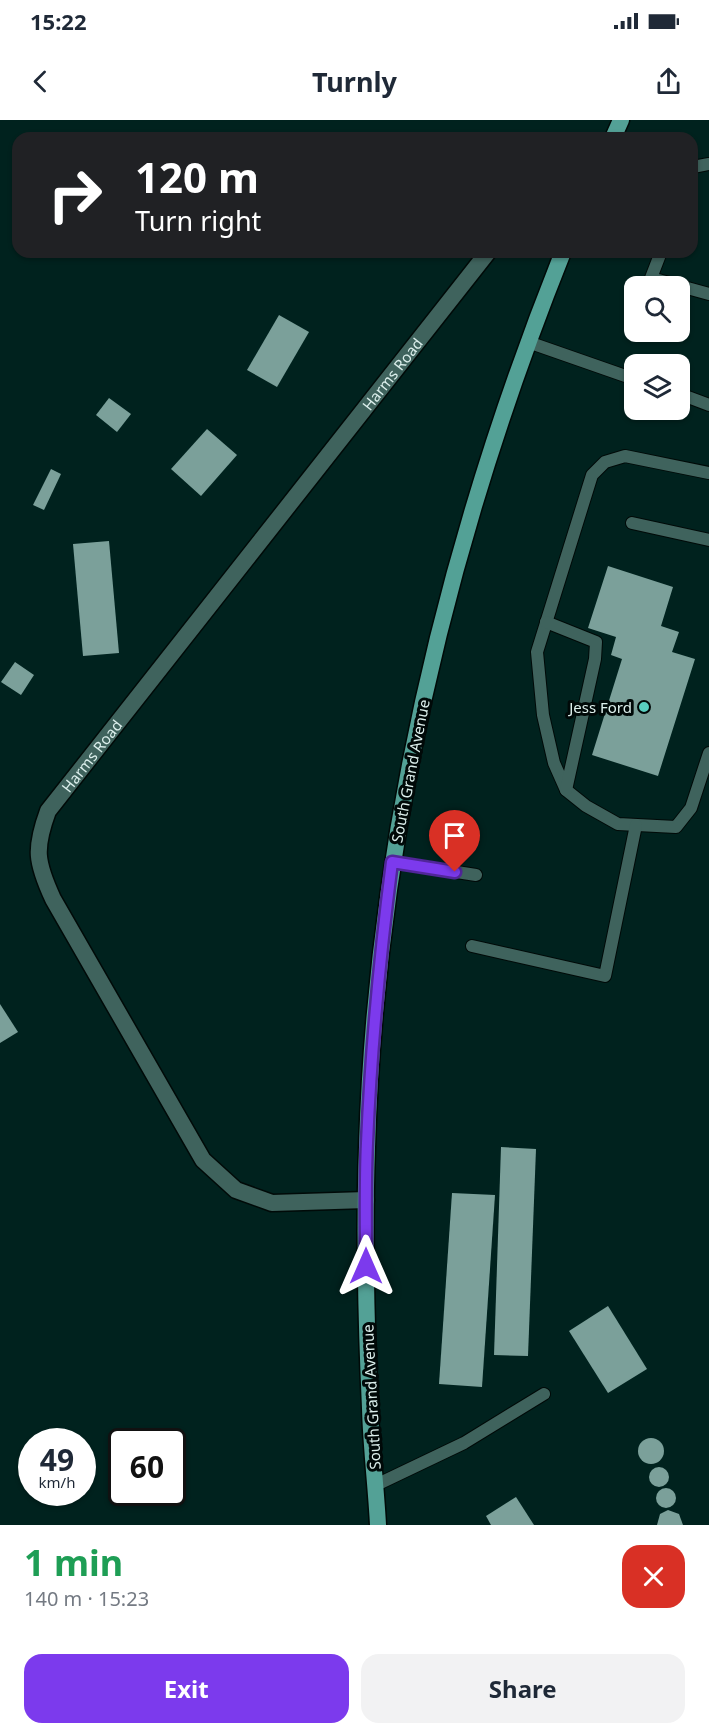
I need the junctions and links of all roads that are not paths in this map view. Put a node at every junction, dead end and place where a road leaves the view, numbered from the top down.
1 (484, 258) edge
2 (561, 258) edge
3 (659, 258) edge
4 (709, 294) edge
5 (528, 342) junction
6 (624, 376) edge
7 (690, 398) edge
8 (709, 405) edge
9 (709, 473) edge
10 (632, 523) dead end
11 (709, 540) edge
12 (546, 622) junction
13 (709, 753) edge
14 (566, 790) junction
15 (636, 825) junction
16 (392, 862) junction
17 (476, 875) dead end
18 (472, 946) dead end
19 (366, 1200) junction
20 (544, 1394) dead end
21 (376, 1485) junction
22 (378, 1525) edge

1 - 19 street, Harms Road
2 - 5 main road, South Grand Avenue
3 - 4 lane
5 - 6 lane
5 - 16 main road, South Grand Avenue
7 - 8 lane
9 - 12 lane
10 - 11 lane
12 - 14 lane
12 - 14 lane
13 - 15 lane
14 - 15 lane
15 - 18 lane
16 - 17 lane
16 - 19 main road, South Grand Avenue
19 - 21 main road, South Grand Avenue
20 - 21 lane
21 - 22 main road, South Grand Avenue

